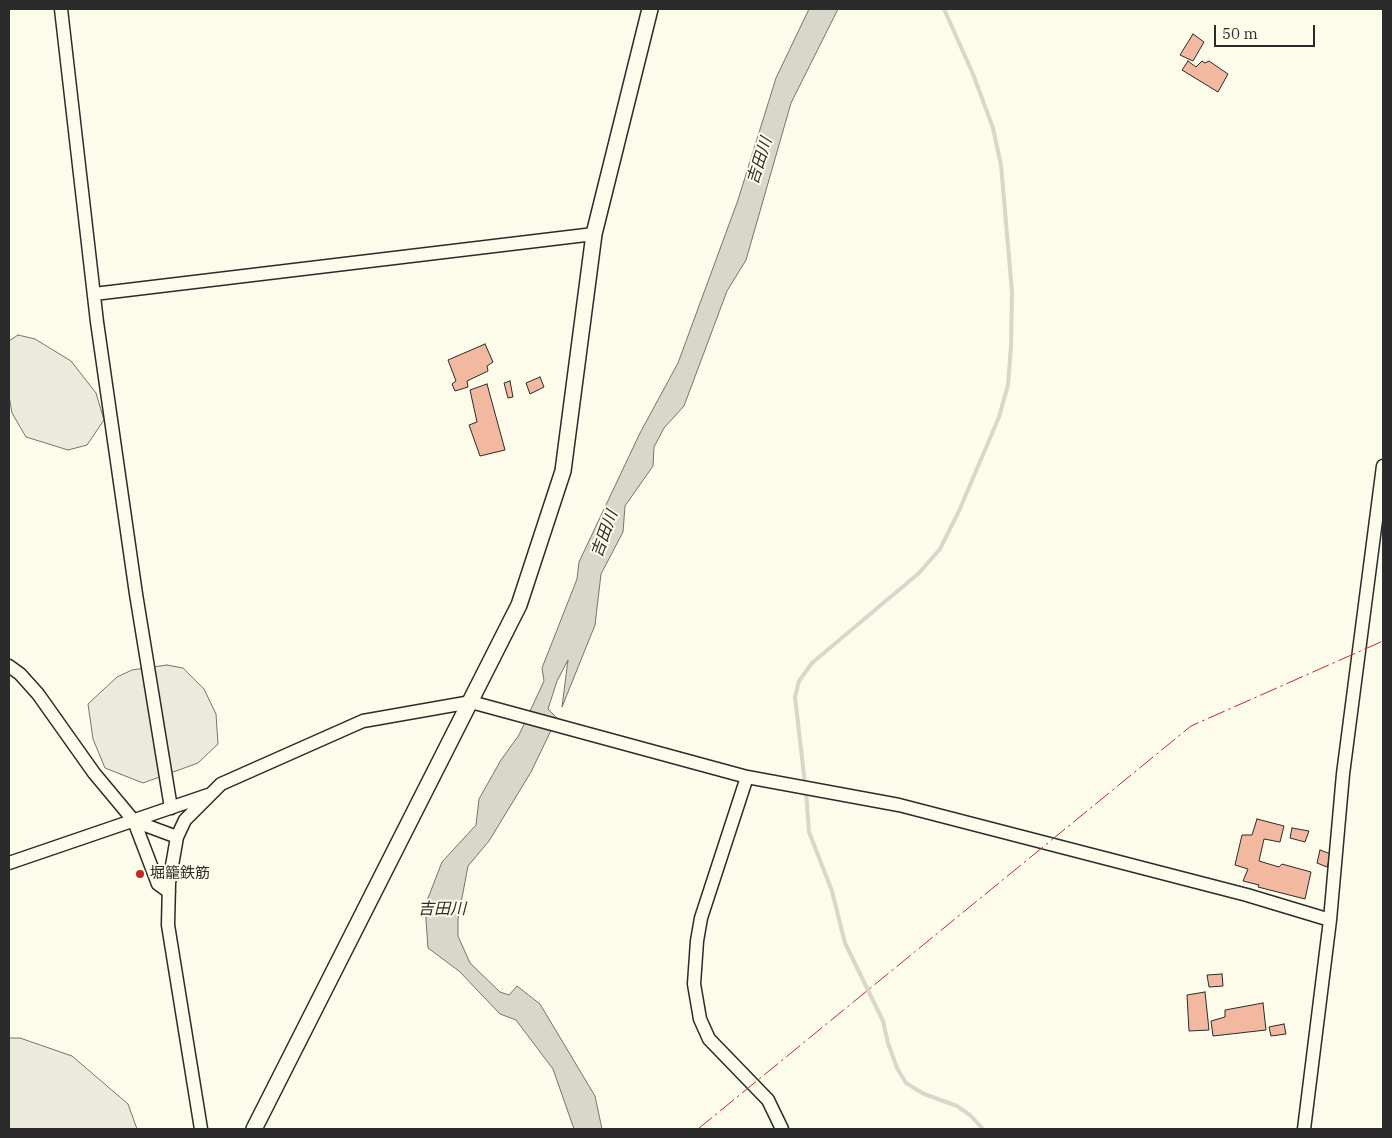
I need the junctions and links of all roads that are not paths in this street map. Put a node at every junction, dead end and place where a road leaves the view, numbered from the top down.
1 (61, 9) edge
2 (650, 9) edge
3 (594, 234) junction
4 (94, 294) junction
5 (1383, 466) edge
6 (9, 666) edge
7 (471, 702) junction
8 (747, 777) junction
9 (212, 793) junction
10 (170, 808) junction
11 (134, 821) junction
12 (177, 837) junction
13 (9, 863) edge
14 (169, 892) junction
15 (1330, 920) junction
16 (202, 1129) edge
17 (254, 1129) edge
18 (782, 1129) edge
19 (1304, 1129) edge

1 - 4 street
2 - 3 street
3 - 4 street
3 - 7 street
4 - 10 street
5 - 15 street
6 - 11 street
7 - 8 street
7 - 9 street
7 - 17 street
8 - 15 street
8 - 18 street
9 - 10 street
9 - 12 street
10 - 11 street
11 - 12 street
11 - 13 street
11 - 14 street
12 - 14 street
14 - 16 street
15 - 19 street

